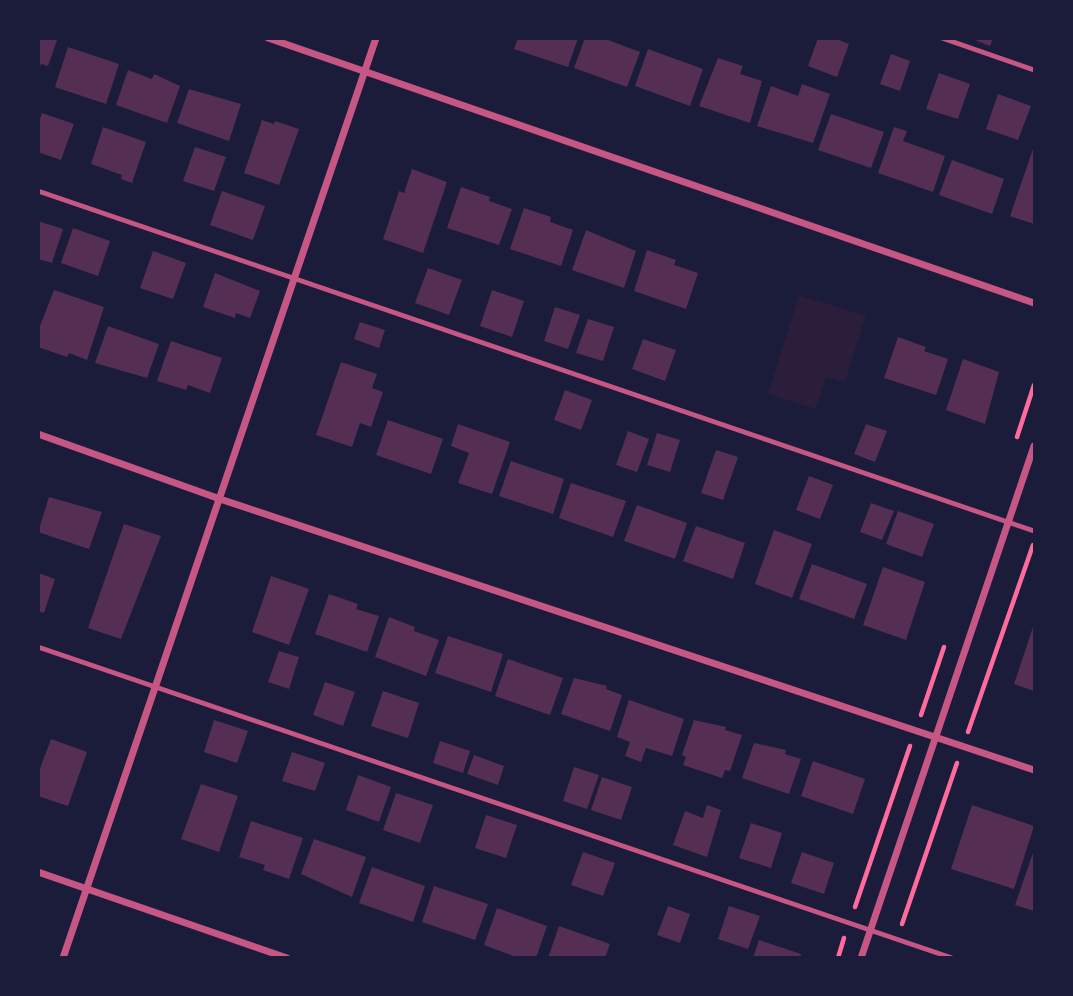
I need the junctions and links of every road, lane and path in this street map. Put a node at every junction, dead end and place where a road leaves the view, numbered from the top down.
1 (268, 38) edge
2 (376, 38) edge
3 (942, 38) edge
4 (1034, 70) edge
5 (365, 72) junction
6 (38, 191) edge
7 (294, 279) junction
8 (1034, 303) edge
9 (1034, 385) edge
10 (38, 434) edge
11 (1034, 446) edge
12 (1012, 450) dead end
13 (220, 499) junction
14 (1009, 522) junction
15 (1034, 531) edge
16 (946, 641) dead end
17 (38, 647) edge
18 (155, 687) junction
19 (916, 728) junction
20 (936, 736) junction
21 (1034, 770) edge
22 (38, 872) edge
23 (86, 888) junction
24 (850, 923) junction
25 (871, 930) junction
26 (63, 957) edge
27 (287, 957) edge
28 (838, 957) edge
29 (861, 957) edge
30 (952, 957) edge

1 - 5 street
2 - 5 street
3 - 4 lane
5 - 7 street
5 - 8 street
6 - 7 lane
7 - 13 street
7 - 14 lane
9 - 12 path
10 - 13 street
11 - 14 street
13 - 18 street
13 - 19 street
14 - 15 lane
14 - 20 street
16 - 19 path
17 - 18 lane
18 - 23 street
18 - 24 lane
19 - 20 street
19 - 24 path
20 - 21 street
20 - 25 street
22 - 23 street
23 - 26 street
23 - 27 street
24 - 25 lane
24 - 28 path
25 - 29 street
25 - 30 lane

